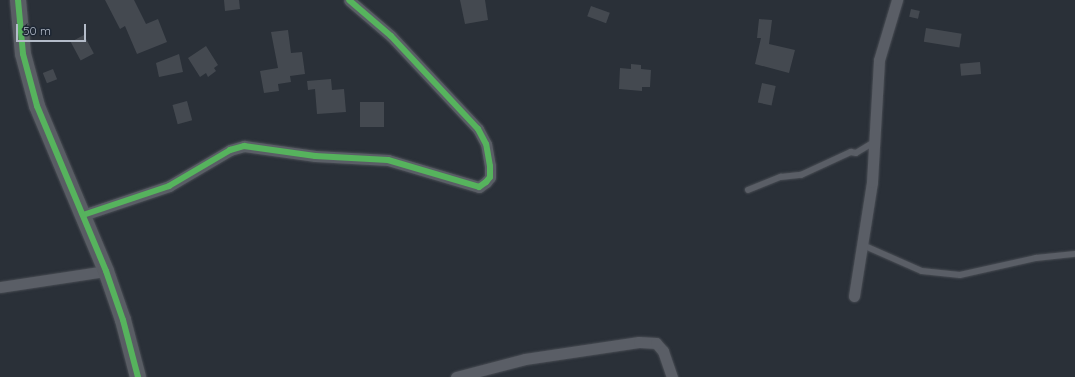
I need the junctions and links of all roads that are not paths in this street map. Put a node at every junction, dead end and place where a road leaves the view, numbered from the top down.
1 (18, 0) edge
2 (349, 0) edge
3 (897, 0) edge
4 (874, 142) junction
5 (748, 190) dead end
6 (83, 215) junction
7 (863, 245) junction
8 (1075, 254) edge
9 (106, 271) junction
10 (0, 287) edge
11 (854, 296) dead end
12 (138, 377) edge
13 (456, 377) edge
14 (672, 377) edge

1 - 6 street
2 - 6 street
3 - 4 street
4 - 5 lane
4 - 7 street
6 - 9 street
7 - 8 lane
7 - 11 street
9 - 10 street
9 - 12 street
13 - 14 street

